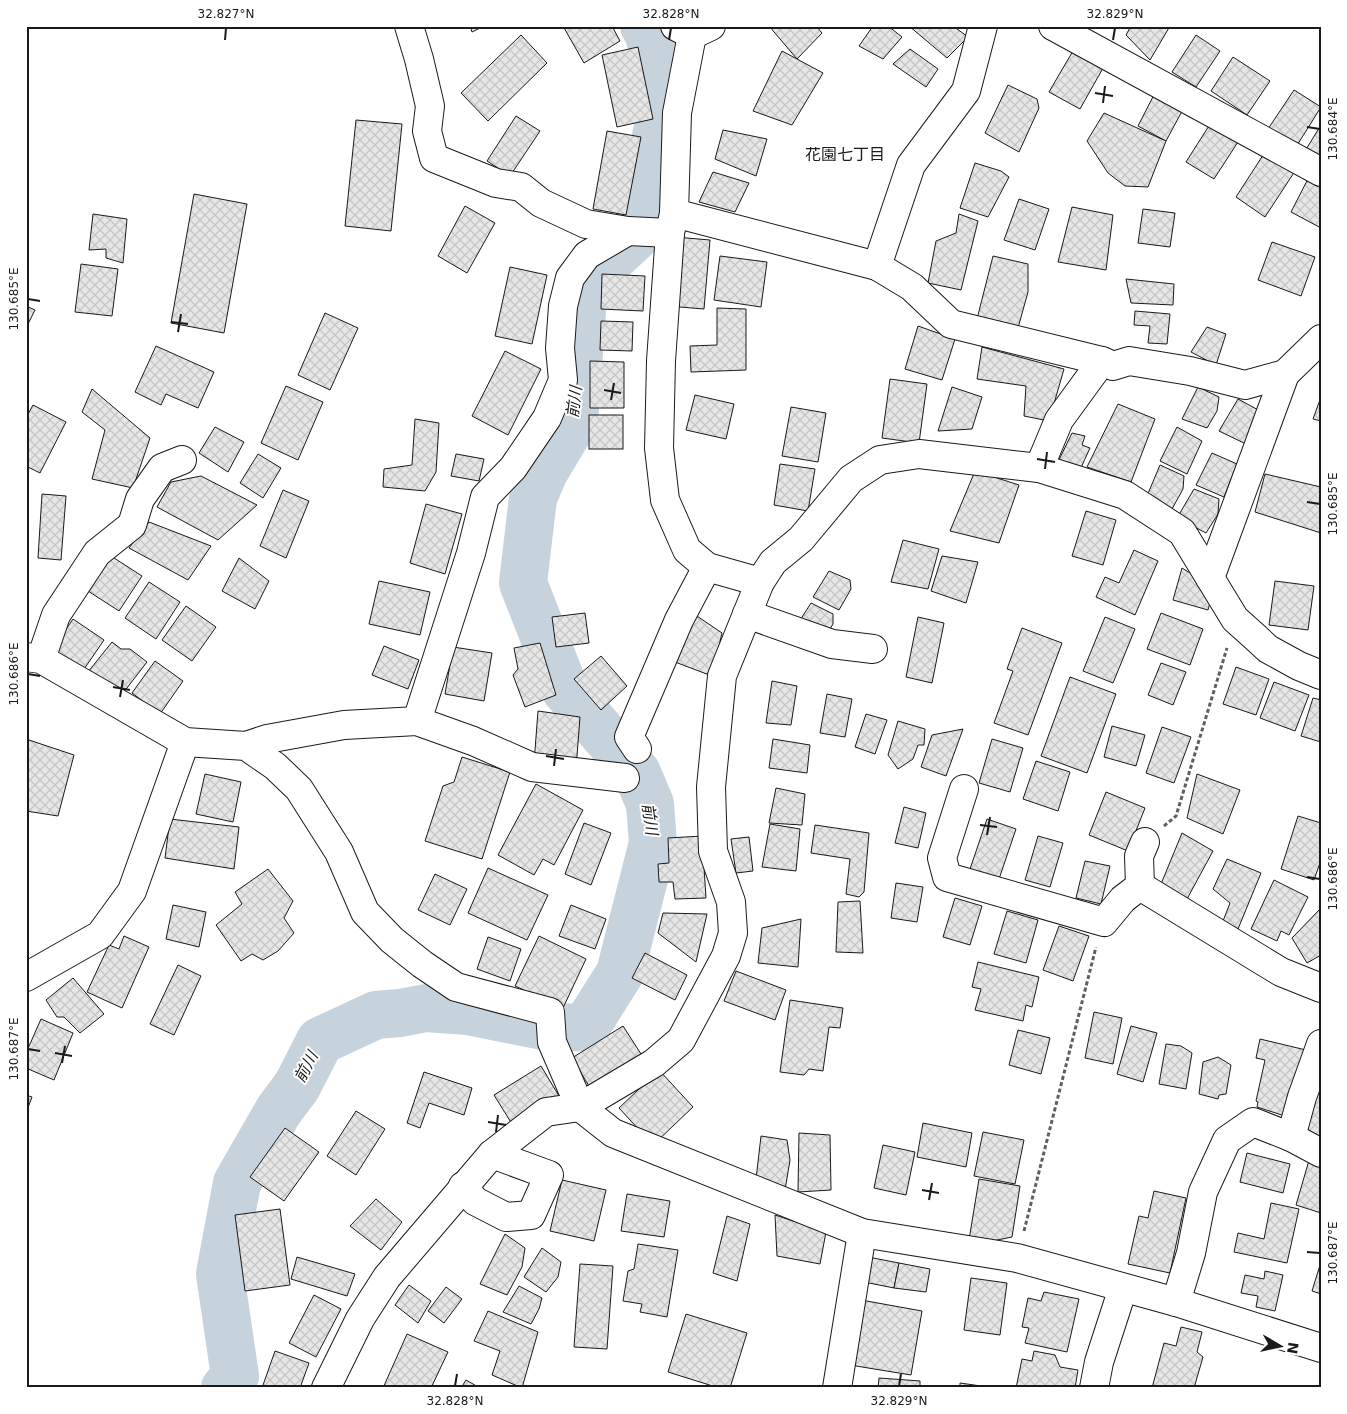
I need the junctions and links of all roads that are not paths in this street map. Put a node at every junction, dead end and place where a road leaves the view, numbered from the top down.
1 (409, 26) edge
2 (983, 26) edge
3 (1053, 26) edge
4 (693, 29) edge
5 (1321, 172) edge
6 (655, 227) junction
7 (877, 266) junction
8 (1321, 339) edge
9 (1102, 361) junction
10 (1284, 374) junction
11 (182, 460) dead end
12 (1039, 468) junction
13 (707, 568) junction
14 (1210, 578) junction
15 (760, 582) junction
16 (747, 614) junction
17 (873, 649) dead end
18 (33, 658) edge
19 (1321, 675) edge
20 (417, 721) junction
21 (185, 742) junction
22 (246, 746) junction
23 (637, 749) dead end
24 (625, 778) dead end
25 (964, 789) dead end
26 (1145, 842) dead end
27 (1140, 886) junction
28 (26, 977) edge
29 (1321, 988) edge
30 (1321, 1044) edge
31 (580, 1107) junction
32 (1291, 1137) junction
33 (1321, 1153) edge
34 (492, 1154) junction
35 (464, 1186) junction
36 (862, 1233) junction
37 (1123, 1288) junction
38 (1176, 1302) junction
39 (1321, 1348) edge
40 (326, 1388) edge
41 (837, 1388) edge
42 (1094, 1388) edge

1 - 6 street
2 - 7 street
3 - 5 street
4 - 6 street
6 - 7 street
6 - 13 street
6 - 20 street
7 - 9 street
8 - 10 street
9 - 10 street
9 - 12 street
10 - 14 street
11 - 18 street
12 - 14 street
12 - 15 street
13 - 15 street
13 - 23 street
14 - 19 street
15 - 16 street
16 - 17 street
16 - 31 street
18 - 21 street
20 - 22 street
20 - 24 street
21 - 22 street
21 - 28 street
22 - 31 street
25 - 27 street
26 - 27 street
27 - 29 street
30 - 32 street
31 - 34 street
31 - 36 street
32 - 33 street
32 - 38 street
34 - 35 street
34 - 35 street
35 - 40 street
36 - 37 street
36 - 41 street
37 - 38 street
37 - 42 street
38 - 39 street

